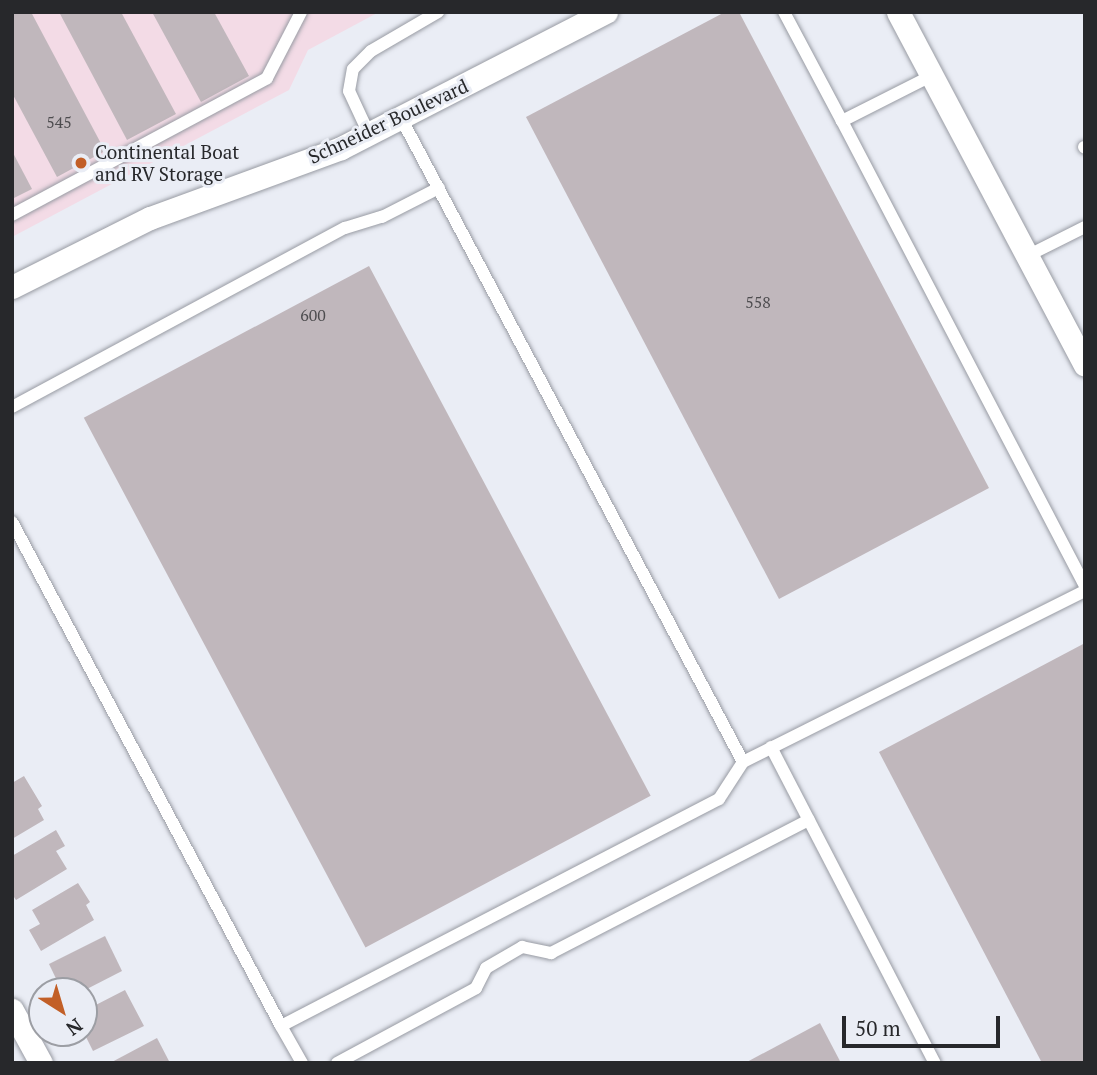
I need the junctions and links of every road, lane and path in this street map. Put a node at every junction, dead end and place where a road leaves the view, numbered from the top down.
1 (301, 12) edge
2 (438, 12) edge
3 (606, 12) edge
4 (784, 12) edge
5 (898, 12) edge
6 (931, 76) junction
7 (401, 118) junction
8 (842, 121) junction
9 (369, 134) junction
10 (439, 188) junction
11 (12, 215) edge
12 (1085, 227) edge
13 (1027, 256) junction
14 (12, 287) edge
15 (1085, 365) edge
16 (12, 407) edge
17 (12, 522) edge
18 (1085, 589) edge
19 (771, 747) junction
20 (743, 762) junction
21 (809, 820) junction
22 (12, 1010) edge
23 (281, 1026) junction
24 (41, 1063) edge
25 (302, 1063) edge
26 (337, 1063) edge
27 (935, 1063) edge

1 - 11 lane
2 - 9 lane
3 - 7 street, Schneider Boulevard
4 - 8 lane
5 - 6 street
6 - 8 lane
6 - 13 street
7 - 9 street, Schneider Boulevard
7 - 10 lane
8 - 18 lane
9 - 14 street, Schneider Boulevard
10 - 16 lane
10 - 20 lane
12 - 13 lane
13 - 15 street
17 - 23 lane
18 - 19 lane
19 - 20 lane
19 - 21 lane
20 - 23 lane
21 - 26 lane
21 - 27 lane
22 - 24 street
23 - 25 lane

